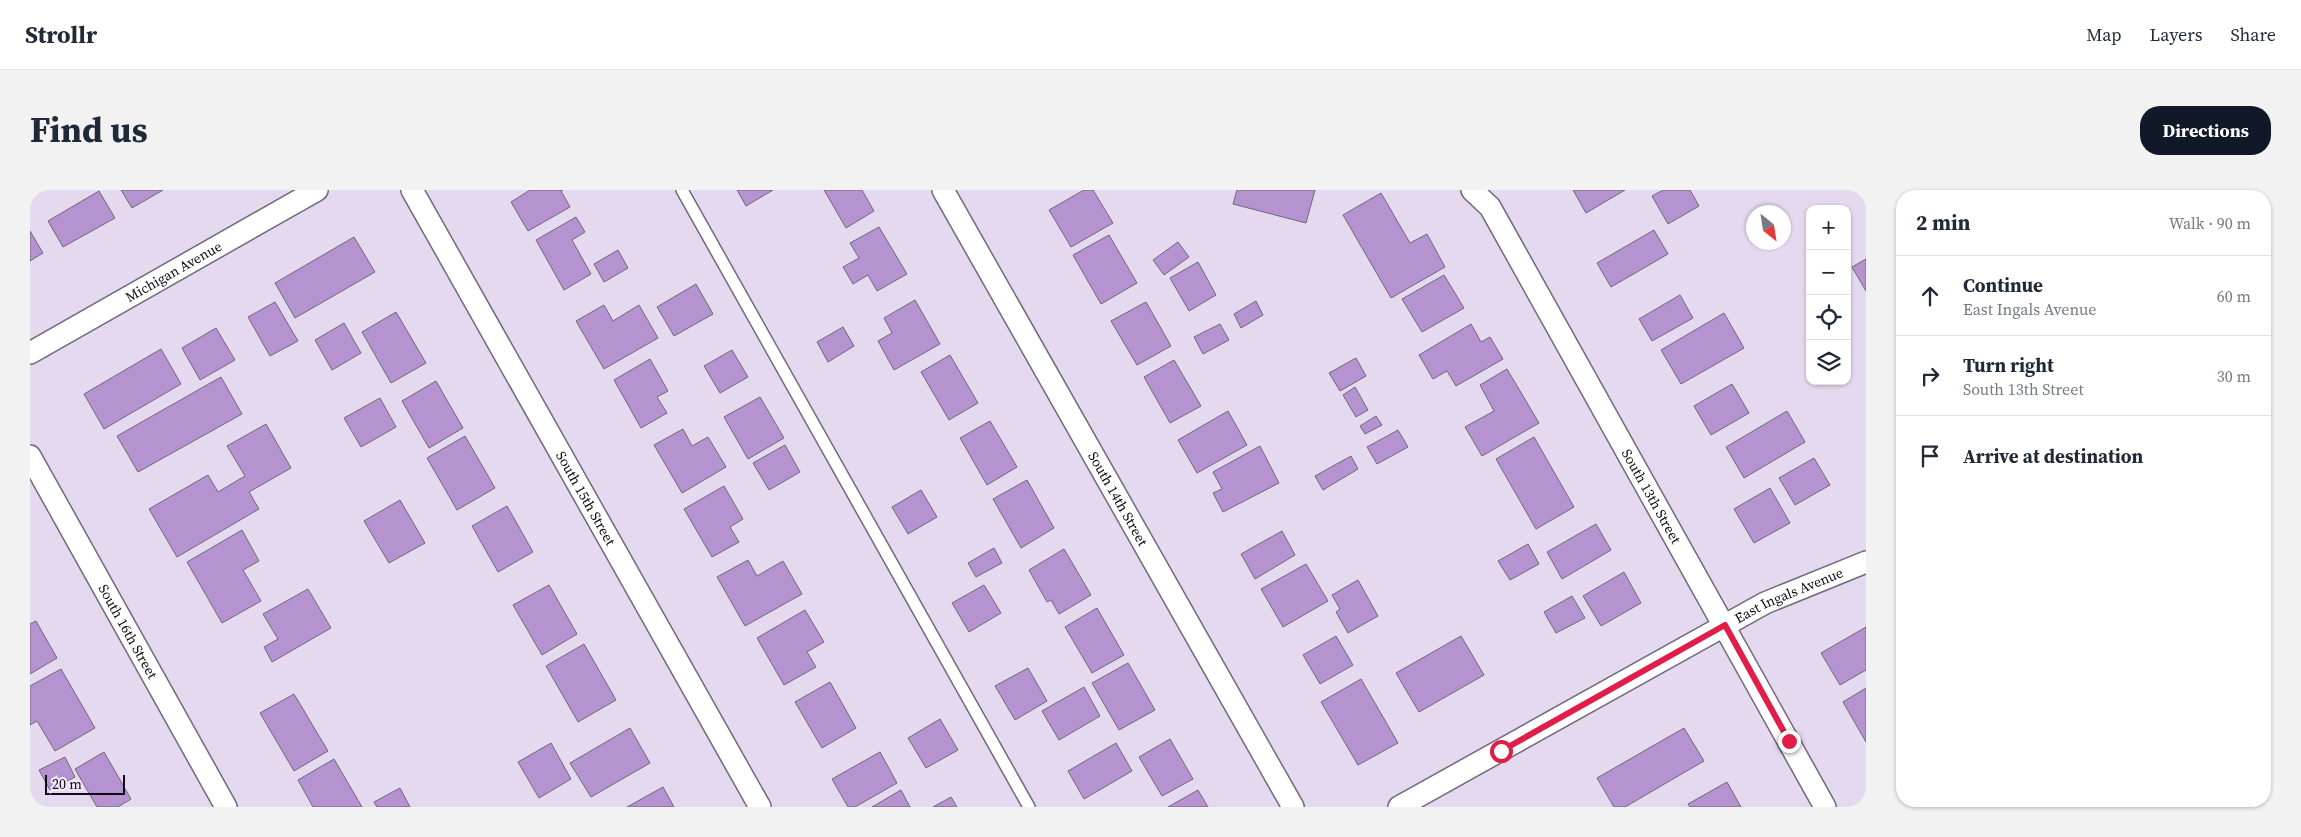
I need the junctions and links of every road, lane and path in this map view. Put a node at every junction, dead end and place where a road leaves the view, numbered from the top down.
1 (317, 190) edge
2 (412, 190) edge
3 (682, 190) edge
4 (943, 190) edge
5 (1472, 190) edge
6 (30, 353) edge
7 (30, 456) edge
8 (1866, 562) edge
9 (1725, 625) junction
10 (226, 807) edge
11 (760, 807) edge
12 (1029, 807) edge
13 (1293, 807) edge
14 (1399, 807) edge
15 (1825, 807) edge

1 - 6 street, Michigan Avenue
2 - 11 street, South 15th Street
3 - 12 lane
4 - 13 street, South 14th Street
5 - 9 street, South 13th Street
7 - 10 street, South 16th Street
8 - 9 street, East Ingals Avenue
9 - 14 street, East Ingals Avenue
9 - 15 street, South 13th Street

